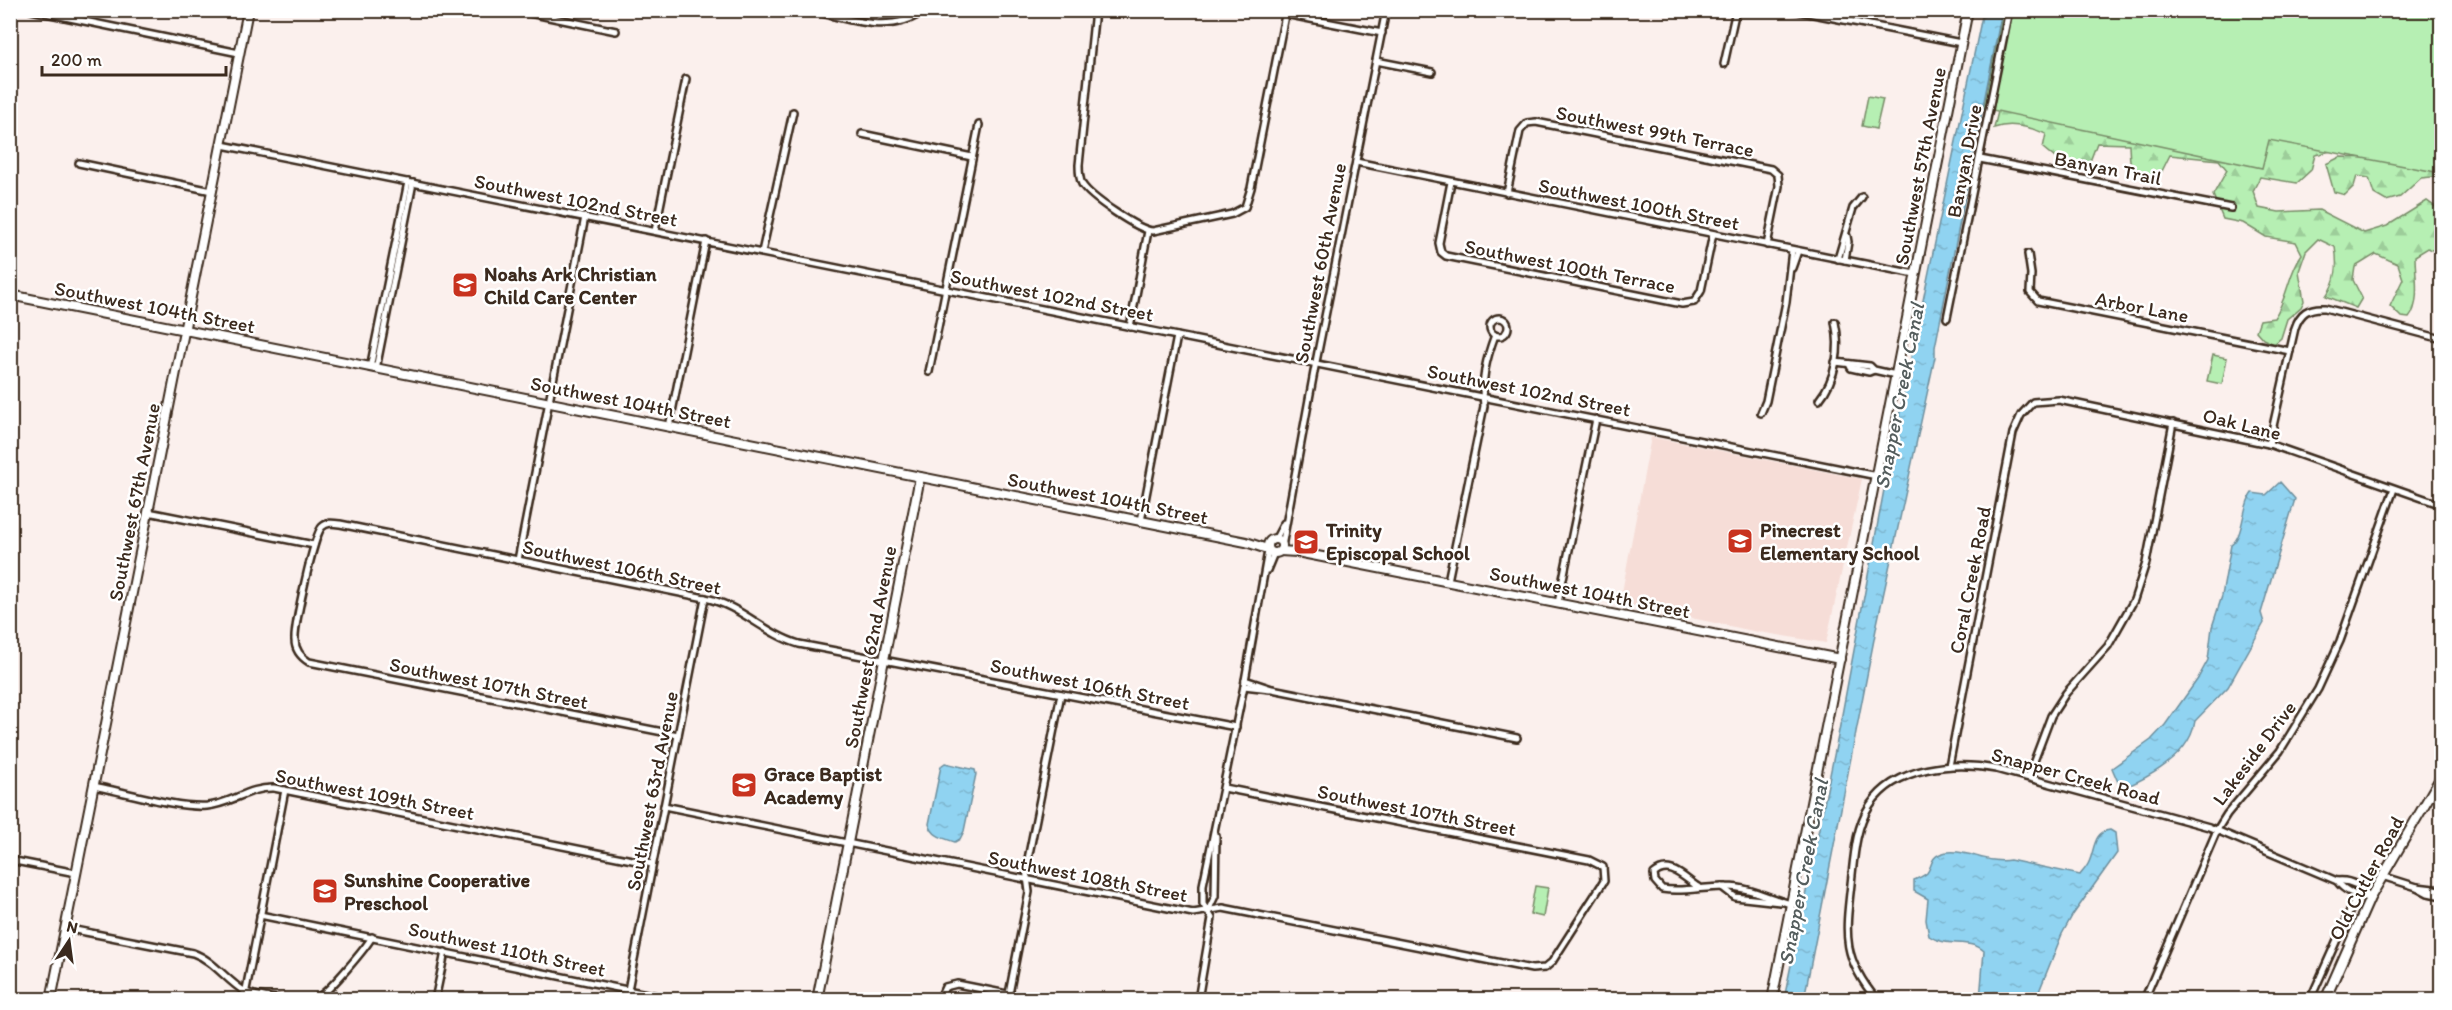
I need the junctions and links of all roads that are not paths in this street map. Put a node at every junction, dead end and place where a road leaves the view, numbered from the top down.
1 (31, 10) edge
2 (248, 10) edge
3 (515, 10) edge
4 (810, 10) edge
5 (925, 10) edge
6 (1095, 10) edge
7 (1386, 10) edge
8 (1736, 10) edge
9 (1793, 10) edge
10 (1968, 10) edge
11 (2009, 10) edge
12 (1286, 12) edge
13 (616, 31) dead end
14 (1382, 33) junction
15 (1961, 43) junction
16 (240, 52) junction
17 (1376, 62) junction
18 (1724, 64) dead end
19 (1432, 72) dead end
20 (686, 80) dead end
21 (793, 112) dead end
22 (979, 124) dead end
23 (862, 134) dead end
24 (222, 146) junction
25 (972, 157) junction
26 (1980, 159) junction
27 (1356, 162) junction
28 (79, 164) dead end
29 (1451, 182) junction
30 (411, 183) junction
31 (212, 191) junction
32 (1507, 193) junction
33 (1862, 197) dead end
34 (2231, 208) dead end
35 (585, 217) junction
36 (655, 231) junction
37 (1148, 231) junction
38 (1713, 234) junction
39 (706, 241) junction
40 (1767, 245) junction
41 (1795, 250) junction
42 (762, 252) junction
43 (2028, 254) dead end
44 (1842, 259) junction
45 (1916, 274) junction
46 (946, 289) junction
47 (10, 295) edge
48 (1947, 318) dead end
49 (1835, 322) dead end
50 (1130, 327) junction
51 (186, 330) junction
52 (1496, 335) dead end
53 (1178, 336) junction
54 (2442, 339) edge
55 (2289, 351) junction
56 (1835, 362) junction
57 (1315, 363) junction
58 (373, 368) junction
59 (929, 372) dead end
60 (1896, 375) junction
61 (1483, 396) junction
62 (1819, 399) dead end
63 (549, 403) junction
64 (2030, 404) joint
65 (1761, 413) dead end
66 (1596, 419) junction
67 (2173, 423) junction
68 (669, 427) junction
69 (2270, 444) junction
70 (1877, 476) junction
71 (920, 477) junction
72 (2394, 489) junction
73 (2442, 505) edge
74 (148, 512) junction
75 (1141, 521) junction
76 (314, 545) junction
77 (1275, 547) junction
78 (518, 560) junction
79 (1448, 581) junction
80 (705, 598) junction
81 (1558, 603) junction
82 (1840, 659) junction
83 (884, 660) junction
84 (1245, 683) junction
85 (1061, 694) junction
86 (1236, 727) junction
87 (678, 735) junction
88 (1516, 738) dead end
89 (1949, 766) junction
90 (2028, 777) junction
91 (2440, 782) edge
92 (93, 786) junction
93 (1224, 788) junction
94 (285, 790) junction
95 (664, 806) junction
96 (2217, 830) junction
97 (1215, 834) junction
98 (848, 843) junction
99 (10, 860) edge
100 (652, 864) junction
101 (76, 873) junction
102 (2382, 876) junction
103 (1028, 879) junction
104 (2337, 881) junction
105 (1698, 887) junction
106 (2417, 887) junction
107 (2442, 890) edge
108 (2357, 895) junction
109 (2442, 896) edge
110 (2370, 898) junction
111 (1791, 904) junction
112 (1208, 911) junction
113 (260, 915) junction
114 (65, 928) junction
115 (372, 937) junction
116 (445, 952) junction
117 (1541, 969) joint
118 (628, 990) junction
119 (245, 992) junction
120 (1009, 994) junction
121 (51, 999) edge
122 (244, 999) edge
123 (435, 999) edge
124 (676, 999) edge
125 (817, 999) edge
126 (939, 999) edge
127 (1037, 999) edge
128 (1198, 999) edge
129 (1772, 999) edge
130 (1877, 999) edge
131 (2144, 999) edge
132 (2310, 999) edge
133 (2325, 999) edge

1 - 16 street
2 - 16 street, Southwest 67th Avenue
3 - 13 street
4 - 5 street
6 - 37 street
7 - 14 street, Southwest 60th Avenue
8 - 18 street
9 - 15 street
10 - 15 street, Southwest 57th Avenue
11 - 26 street, Banyan Drive
12 - 14 street
12 - 37 street
14 - 17 street, Southwest 60th Avenue
15 - 45 street, Southwest 57th Avenue
16 - 24 street, Southwest 67th Avenue
17 - 19 street
17 - 27 street, Southwest 60th Avenue
20 - 36 street
21 - 42 street
22 - 25 street
23 - 25 street
24 - 30 street, Southwest 102nd Street
24 - 31 street, Southwest 67th Avenue
25 - 46 street
26 - 34 street, Banyan Trail
26 - 48 street, Banyan Drive
27 - 29 street, Southwest 100th Street
27 - 57 street, Southwest 60th Avenue
28 - 31 street
29 - 32 street, Southwest 100th Street
29 - 38 street, Southwest 100th Terrace
30 - 35 street, Southwest 102nd Street
30 - 58 street
31 - 51 street, Southwest 67th Avenue
32 - 38 street, Southwest 100th Street
32 - 40 street, Southwest 99th Terrace
33 - 44 street
35 - 36 street, Southwest 102nd Street
35 - 63 street
36 - 39 street, Southwest 102nd Street
37 - 50 street
38 - 40 street, Southwest 100th Street
39 - 42 street, Southwest 102nd Street
39 - 68 street
40 - 41 street, Southwest 100th Street
41 - 44 street, Southwest 100th Street
41 - 65 street
42 - 46 street, Southwest 102nd Street
43 - 55 street, Arbor Lane
44 - 45 street, Southwest 100th Street
45 - 60 street, Southwest 57th Avenue
46 - 50 street, Southwest 102nd Street
46 - 59 street
47 - 51 street, Southwest 104th Street
49 - 56 street
50 - 53 street, Southwest 102nd Street
51 - 58 street, Southwest 104th Street
51 - 74 street, Southwest 67th Avenue
52 - 61 street
53 - 57 street, Southwest 102nd Street
53 - 75 street
54 - 55 street
55 - 69 street
56 - 60 street
56 - 62 street
57 - 61 street, Southwest 102nd Street
57 - 77 street, Southwest 60th Avenue
58 - 63 street, Southwest 104th Street
60 - 70 street, Southwest 57th Avenue
61 - 66 street, Southwest 102nd Street
61 - 79 street
63 - 68 street, Southwest 104th Street
63 - 78 street
64 - 67 street, Oak Lane
64 - 89 street, Coral Creek Road
66 - 70 street, Southwest 102nd Street
66 - 81 street
67 - 69 street, Oak Lane
67 - 90 street
68 - 71 street, Southwest 104th Street
69 - 72 street, Oak Lane
70 - 82 street, Southwest 57th Avenue
71 - 75 street, Southwest 104th Street
71 - 83 street, Southwest 62nd Avenue
72 - 73 street, Oak Lane
72 - 96 street, Lakeside Drive
74 - 76 street
74 - 92 street, Southwest 67th Avenue
75 - 77 street, Southwest 104th Street
76 - 78 street, Southwest 106th Street
76 - 87 street, Southwest 107th Street
77 - 79 street, Southwest 104th Street
77 - 84 street, Southwest 60th Avenue
78 - 80 street, Southwest 106th Street
79 - 81 street, Southwest 104th Street
80 - 83 street, Southwest 106th Street
80 - 87 street, Southwest 63rd Avenue
81 - 82 street, Southwest 104th Street
82 - 111 street, Southwest 57th Avenue
83 - 85 street, Southwest 106th Street
83 - 98 street, Southwest 62nd Avenue
84 - 86 street, Southwest 60th Avenue
84 - 88 street
85 - 86 street, Southwest 106th Street
85 - 103 street
86 - 93 street, Southwest 60th Avenue
87 - 95 street, Southwest 63rd Avenue
89 - 90 street, Snapper Creek Road
89 - 130 street, Snapper Creek Road
90 - 96 street, Snapper Creek Road
91 - 102 street, Old Cutler Road
92 - 94 street, Southwest 109th Street
92 - 101 street, Southwest 67th Avenue
93 - 97 street, Southwest 60th Avenue
93 - 117 street, Southwest 107th Street
94 - 100 street, Southwest 109th Street
94 - 113 street
95 - 98 street, Southwest 108th Street
95 - 100 street, Southwest 63rd Avenue
96 - 104 street, Snapper Creek Road
96 - 131 street, Lakeside Drive
97 - 112 street, Southwest 60th Avenue
97 - 112 street, Southwest 60th Avenue
98 - 103 street, Southwest 108th Street
98 - 125 street, Southwest 62nd Avenue
99 - 101 street
100 - 118 street, Southwest 63rd Avenue
101 - 114 street, Southwest 67th Avenue
102 - 106 street
102 - 110 street, Old Cutler Road
103 - 112 street, Southwest 108th Street
103 - 120 street
104 - 108 street, Snapper Creek Road
104 - 110 street, Snapper Creek Road
105 - 105 street
105 - 111 street
106 - 107 street
106 - 109 street
108 - 110 street, Snapper Creek Road
108 - 132 street, Old Cutler Road
110 - 133 street, Old Cutler Road
111 - 129 street, Southwest 57th Avenue
112 - 117 street, Southwest 108th Street
112 - 128 street, Southwest 60th Avenue
113 - 115 street, Southwest 110th Street
113 - 119 street
114 - 119 street
114 - 121 street, Southwest 67th Avenue
115 - 116 street, Southwest 110th Street
115 - 119 street
116 - 118 street, Southwest 110th Street
116 - 123 street
118 - 124 street, Southwest 110th Street
119 - 122 street
120 - 126 street
120 - 127 street

